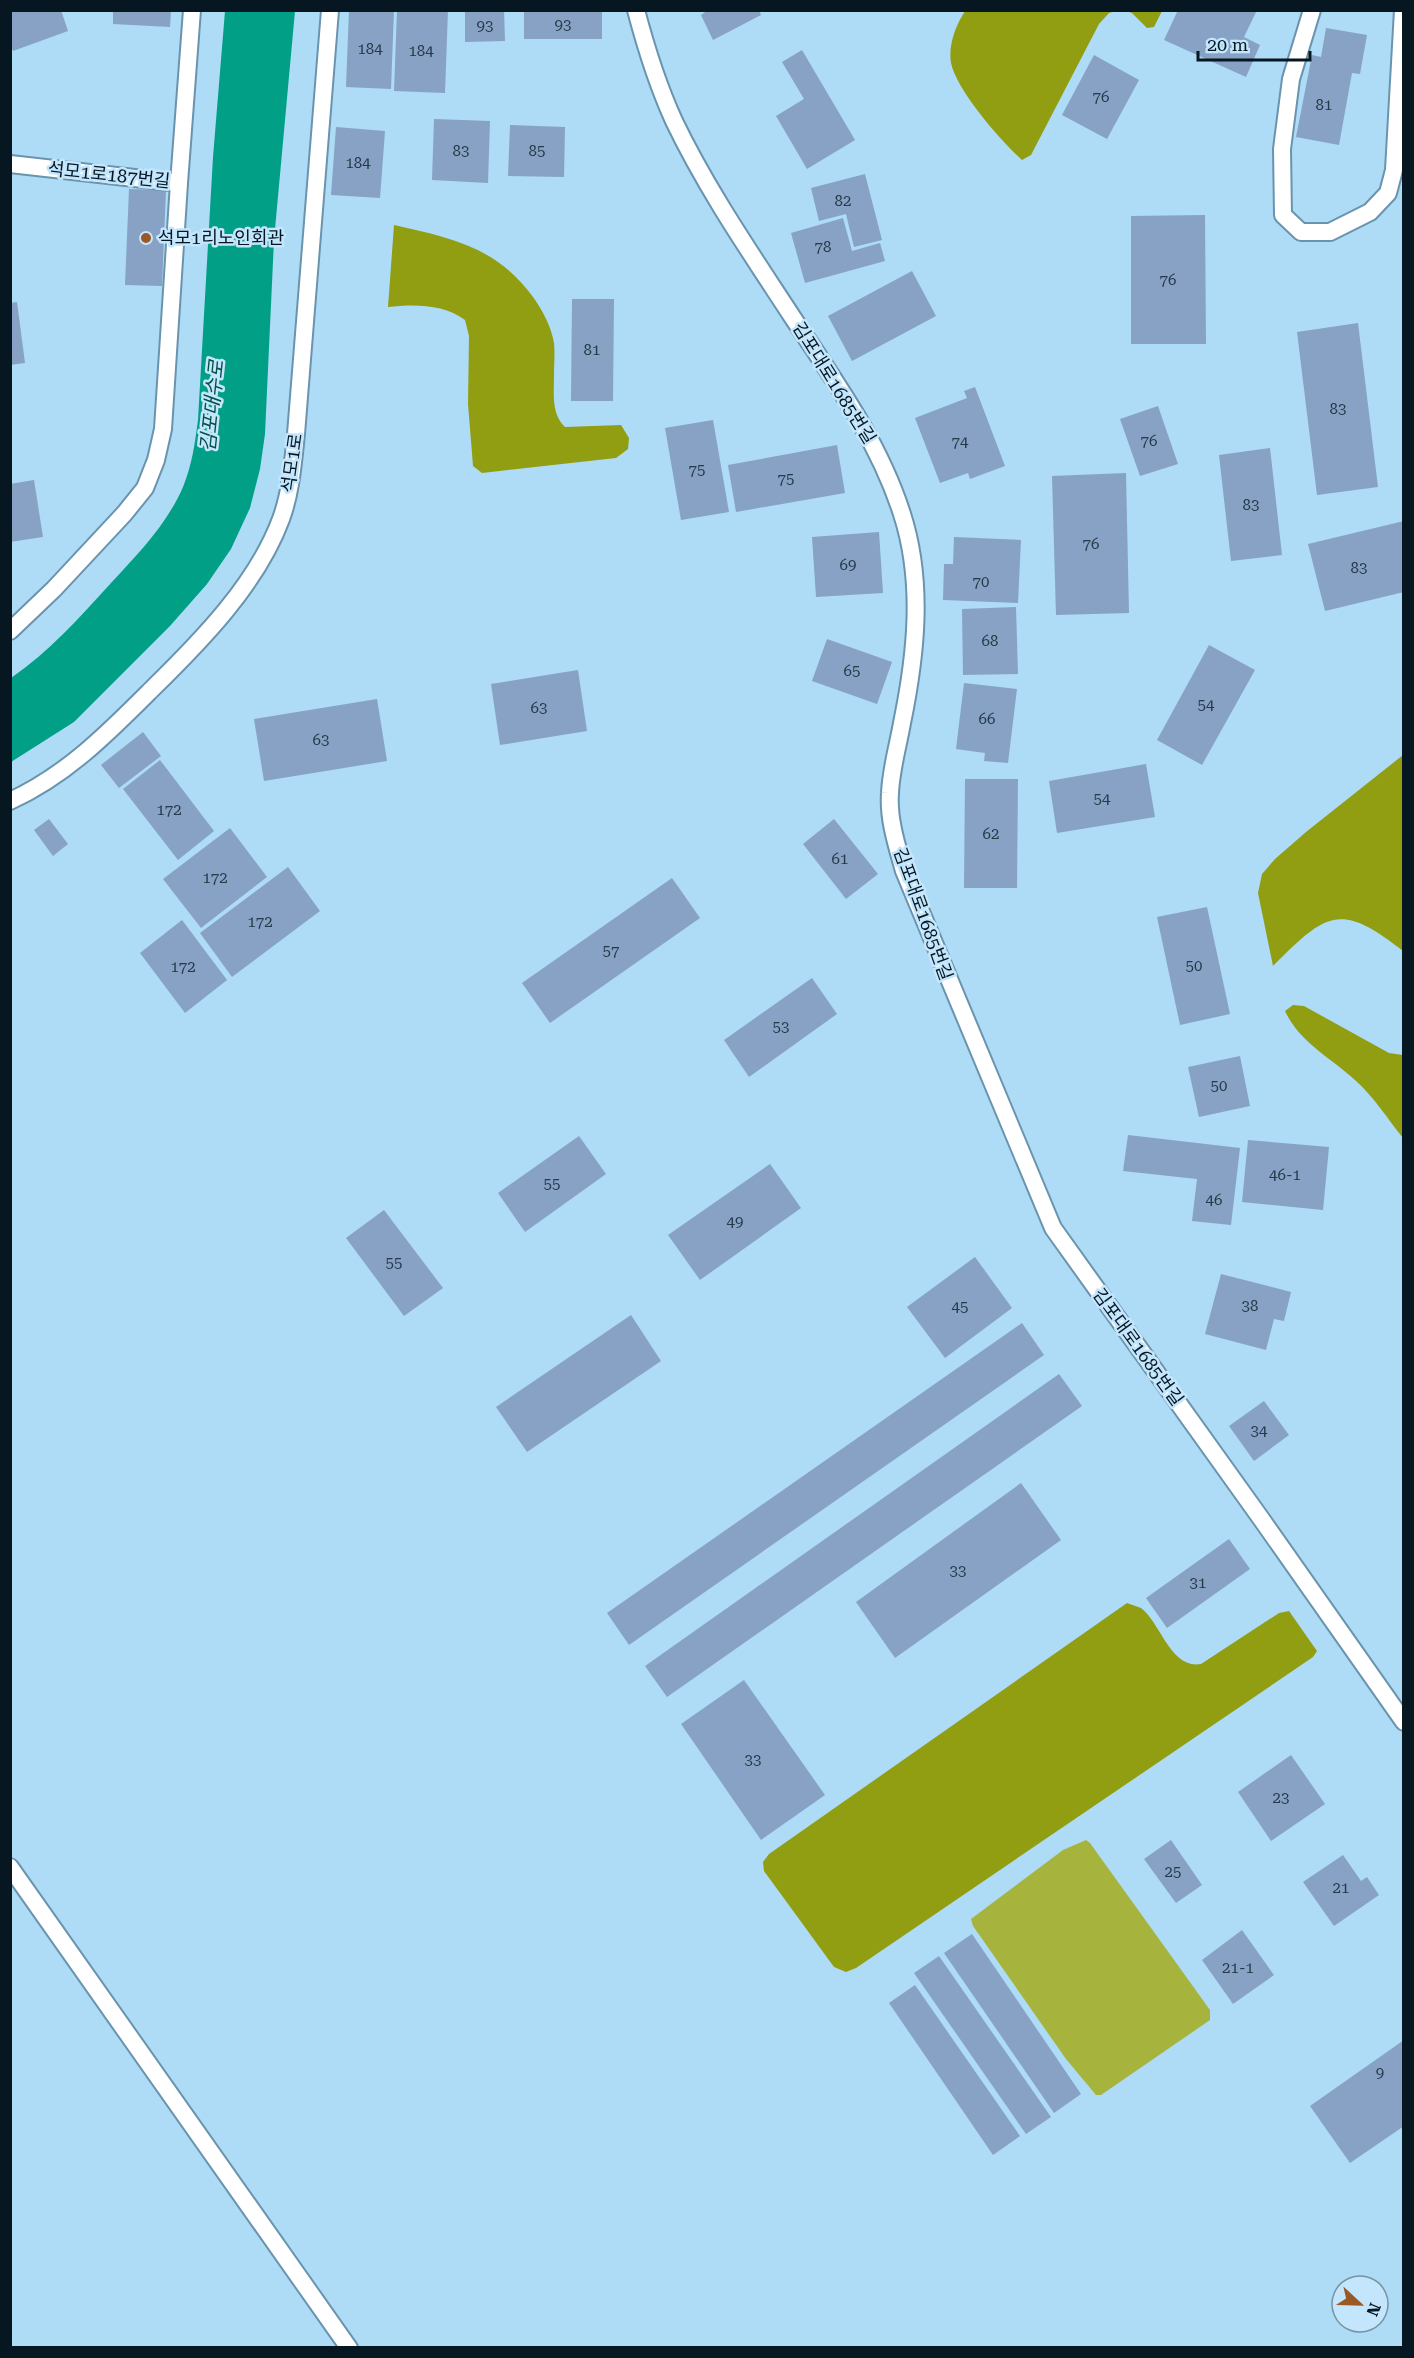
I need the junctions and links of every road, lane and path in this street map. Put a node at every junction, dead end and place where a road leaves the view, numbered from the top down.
1 (192, 10) edge
2 (330, 10) edge
3 (636, 10) edge
4 (1312, 10) edge
5 (1403, 10) edge
6 (10, 164) edge
7 (179, 183) junction
8 (10, 631) edge
9 (10, 801) edge
10 (1404, 1722) edge
11 (10, 1867) edge
12 (350, 2348) edge

1 - 7 lane, 석모1로187번길
2 - 9 lane, 석모1로
3 - 10 lane, 김포대로1685번길
4 - 5 lane
6 - 7 lane, 석모1로187번길
7 - 8 lane
11 - 12 lane

